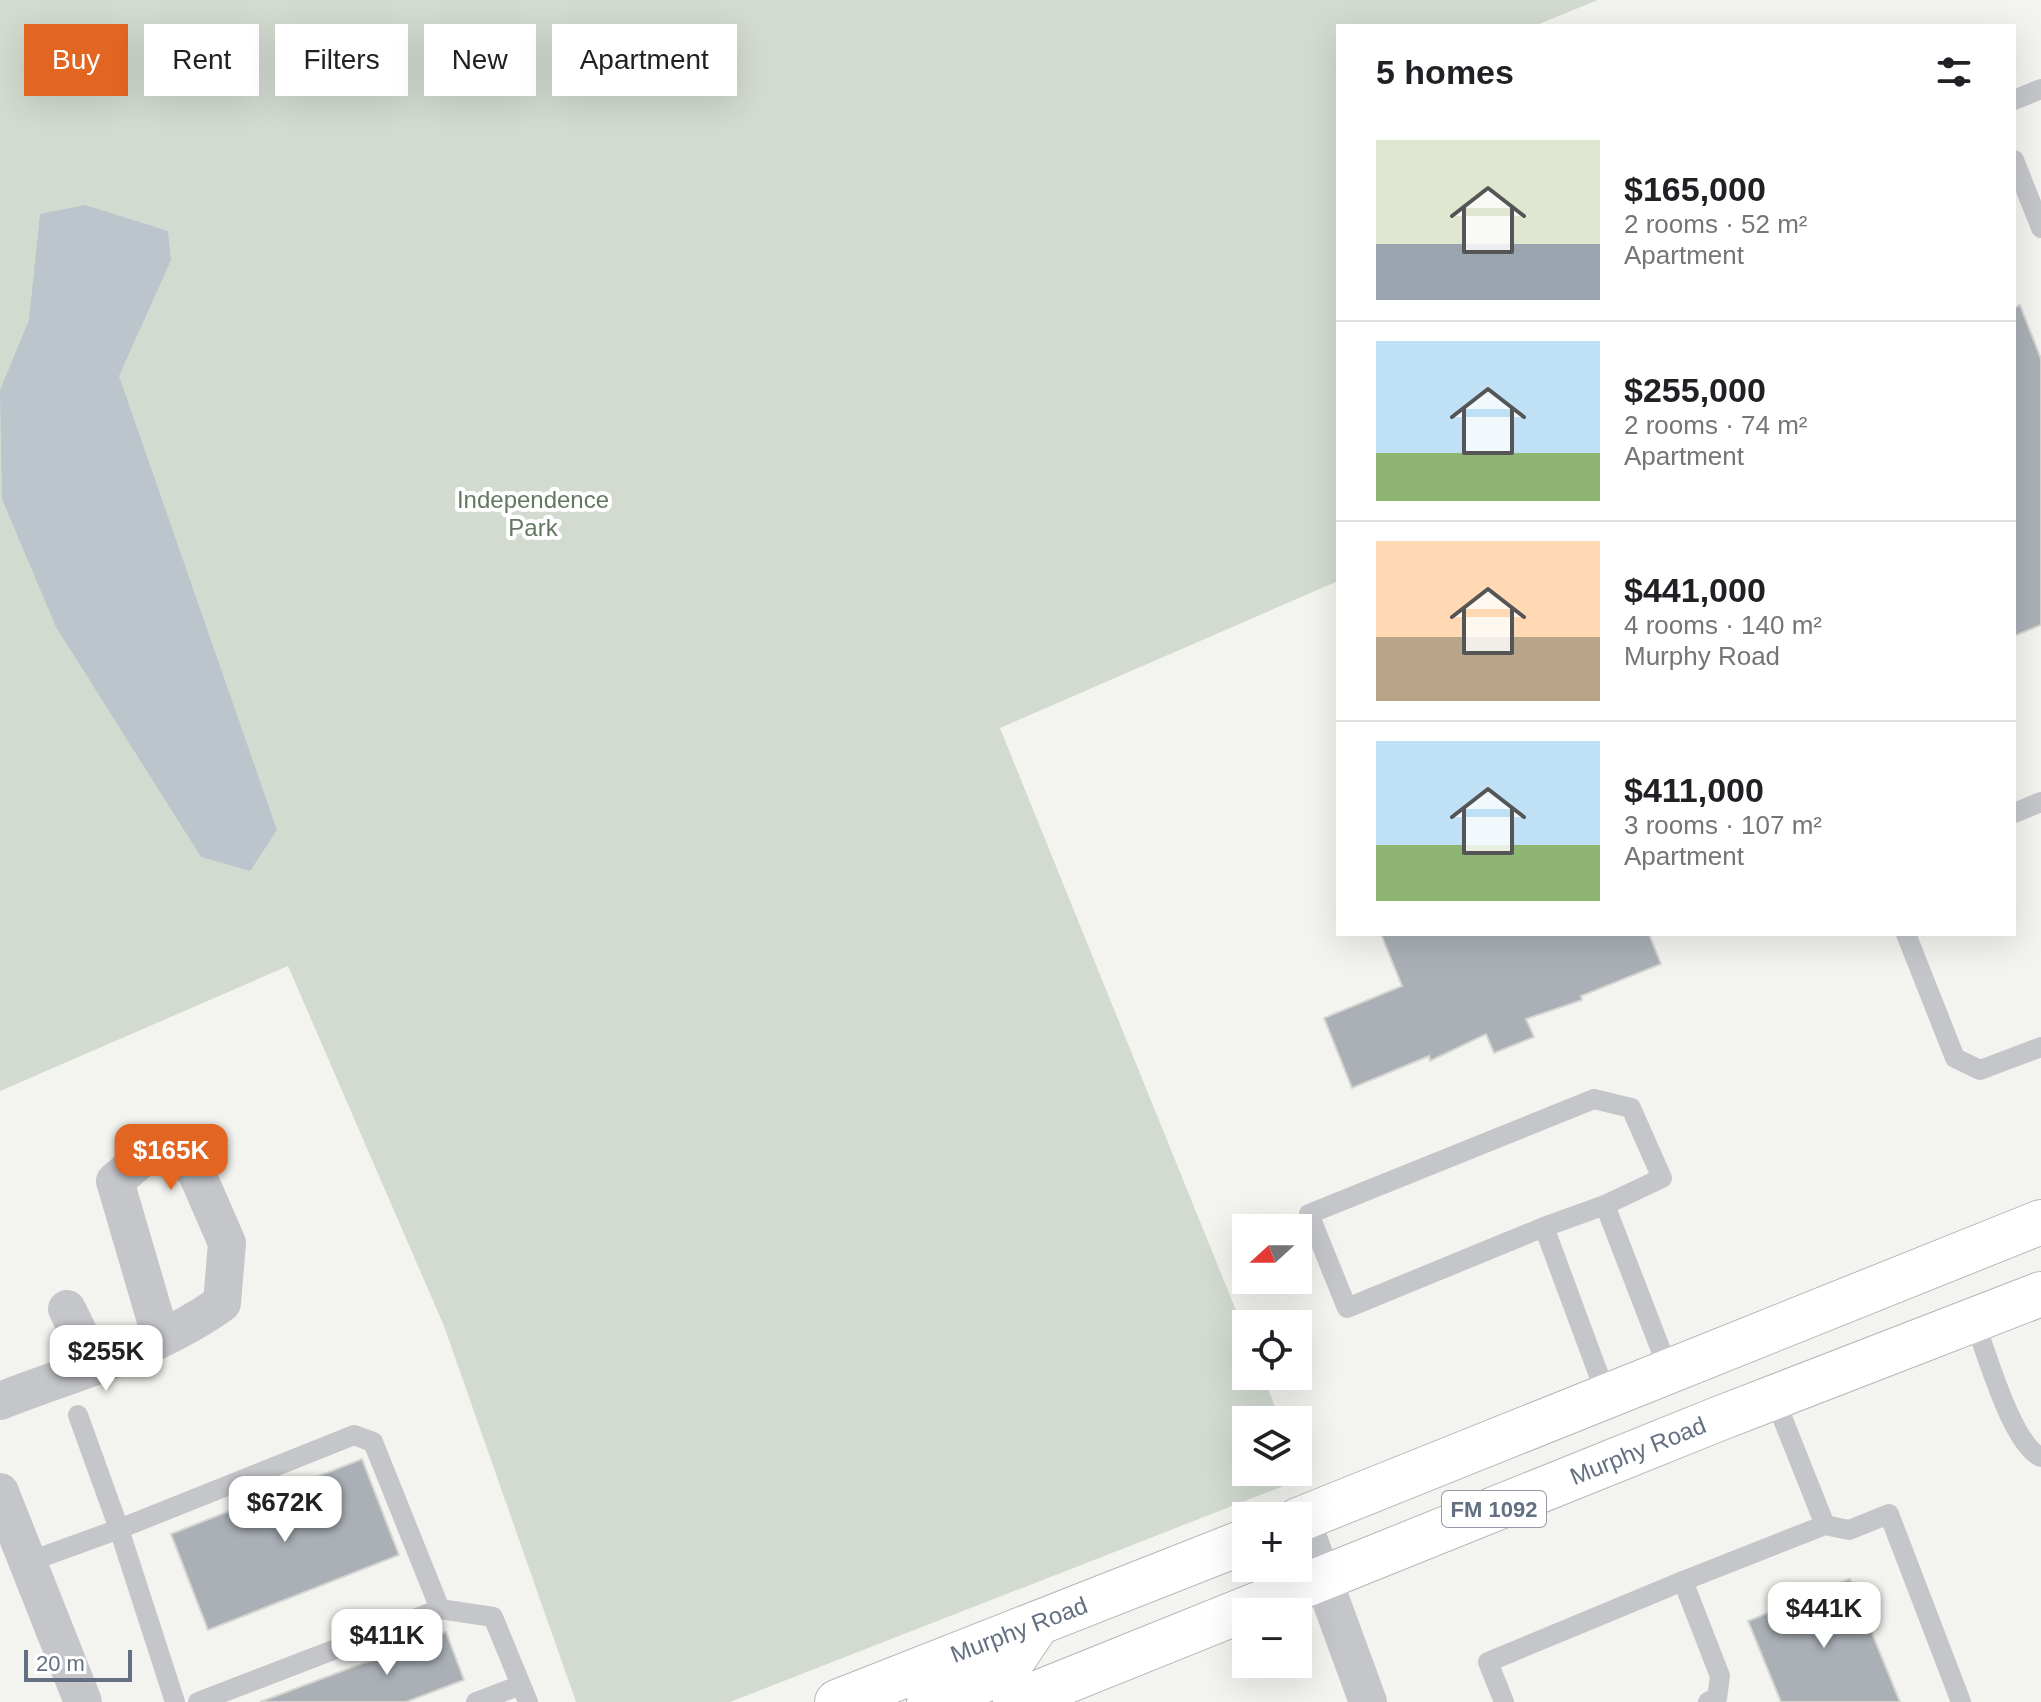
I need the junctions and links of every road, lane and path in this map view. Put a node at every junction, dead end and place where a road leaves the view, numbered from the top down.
1 (2041, 89) edge
2 (2016, 99) edge
3 (2016, 165) edge
4 (2041, 228) edge
5 (2041, 802) edge
6 (2016, 812) edge
7 (1907, 936) edge
8 (2041, 1047) edge
9 (1605, 1205) junction
10 (2041, 1222) edge
11 (1544, 1227) junction
12 (2041, 1294) edge
13 (67, 1309) dead end
14 (1974, 1320) junction
15 (161, 1338) dead end
16 (94, 1364) junction
17 (1669, 1371) junction
18 (1607, 1397) junction
19 (1774, 1397) junction
20 (0, 1401) edge
21 (78, 1415) dead end
22 (2041, 1457) edge
23 (0, 1492) edge
24 (1510, 1503) junction
25 (1312, 1515) edge
26 (1825, 1525) junction
27 (119, 1529) junction
28 (1232, 1547) edge
29 (1312, 1550) edge
30 (28, 1562) junction
31 (1323, 1578) junction
32 (1683, 1581) junction
33 (440, 1609) junction
34 (1038, 1623) junction
35 (524, 1693) edge
36 (83, 1702) edge
37 (175, 1702) edge
38 (198, 1702) edge
39 (476, 1702) edge
40 (837, 1702) edge
41 (929, 1702) edge
42 (1015, 1702) edge
43 (1368, 1702) edge
44 (1504, 1702) edge
45 (1708, 1702) edge
46 (1961, 1702) edge

1 - 2 lane
3 - 4 lane
5 - 6 lane
7 - 8 lane
9 - 11 lane
9 - 11 lane
9 - 17 lane
10 - 17 main road, FM 1092
11 - 18 lane
12 - 14 main road, Murphy Road / FM 1092
13 - 16 street
14 - 19 main road, Murphy Road / FM 1092
14 - 22 lane
15 - 16 street
16 - 20 street
17 - 18 main road, FM 1092
17 - 24 main road
18 - 25 main road, FM 1092
19 - 24 main road, Murphy Road / FM 1092
19 - 26 lane
21 - 27 lane
23 - 30 street
24 - 31 main road, Murphy Road / FM 1092
26 - 32 lane
26 - 46 lane
27 - 30 lane
27 - 33 lane
27 - 37 lane
28 - 34 main road, Murphy Road
29 - 31 street
30 - 36 street
31 - 42 main road, Murphy Road / FM 1092
31 - 43 street
32 - 44 lane
32 - 45 lane
33 - 35 lane
33 - 38 lane
34 - 40 main road, Murphy Road
34 - 41 main road
35 - 39 lane

